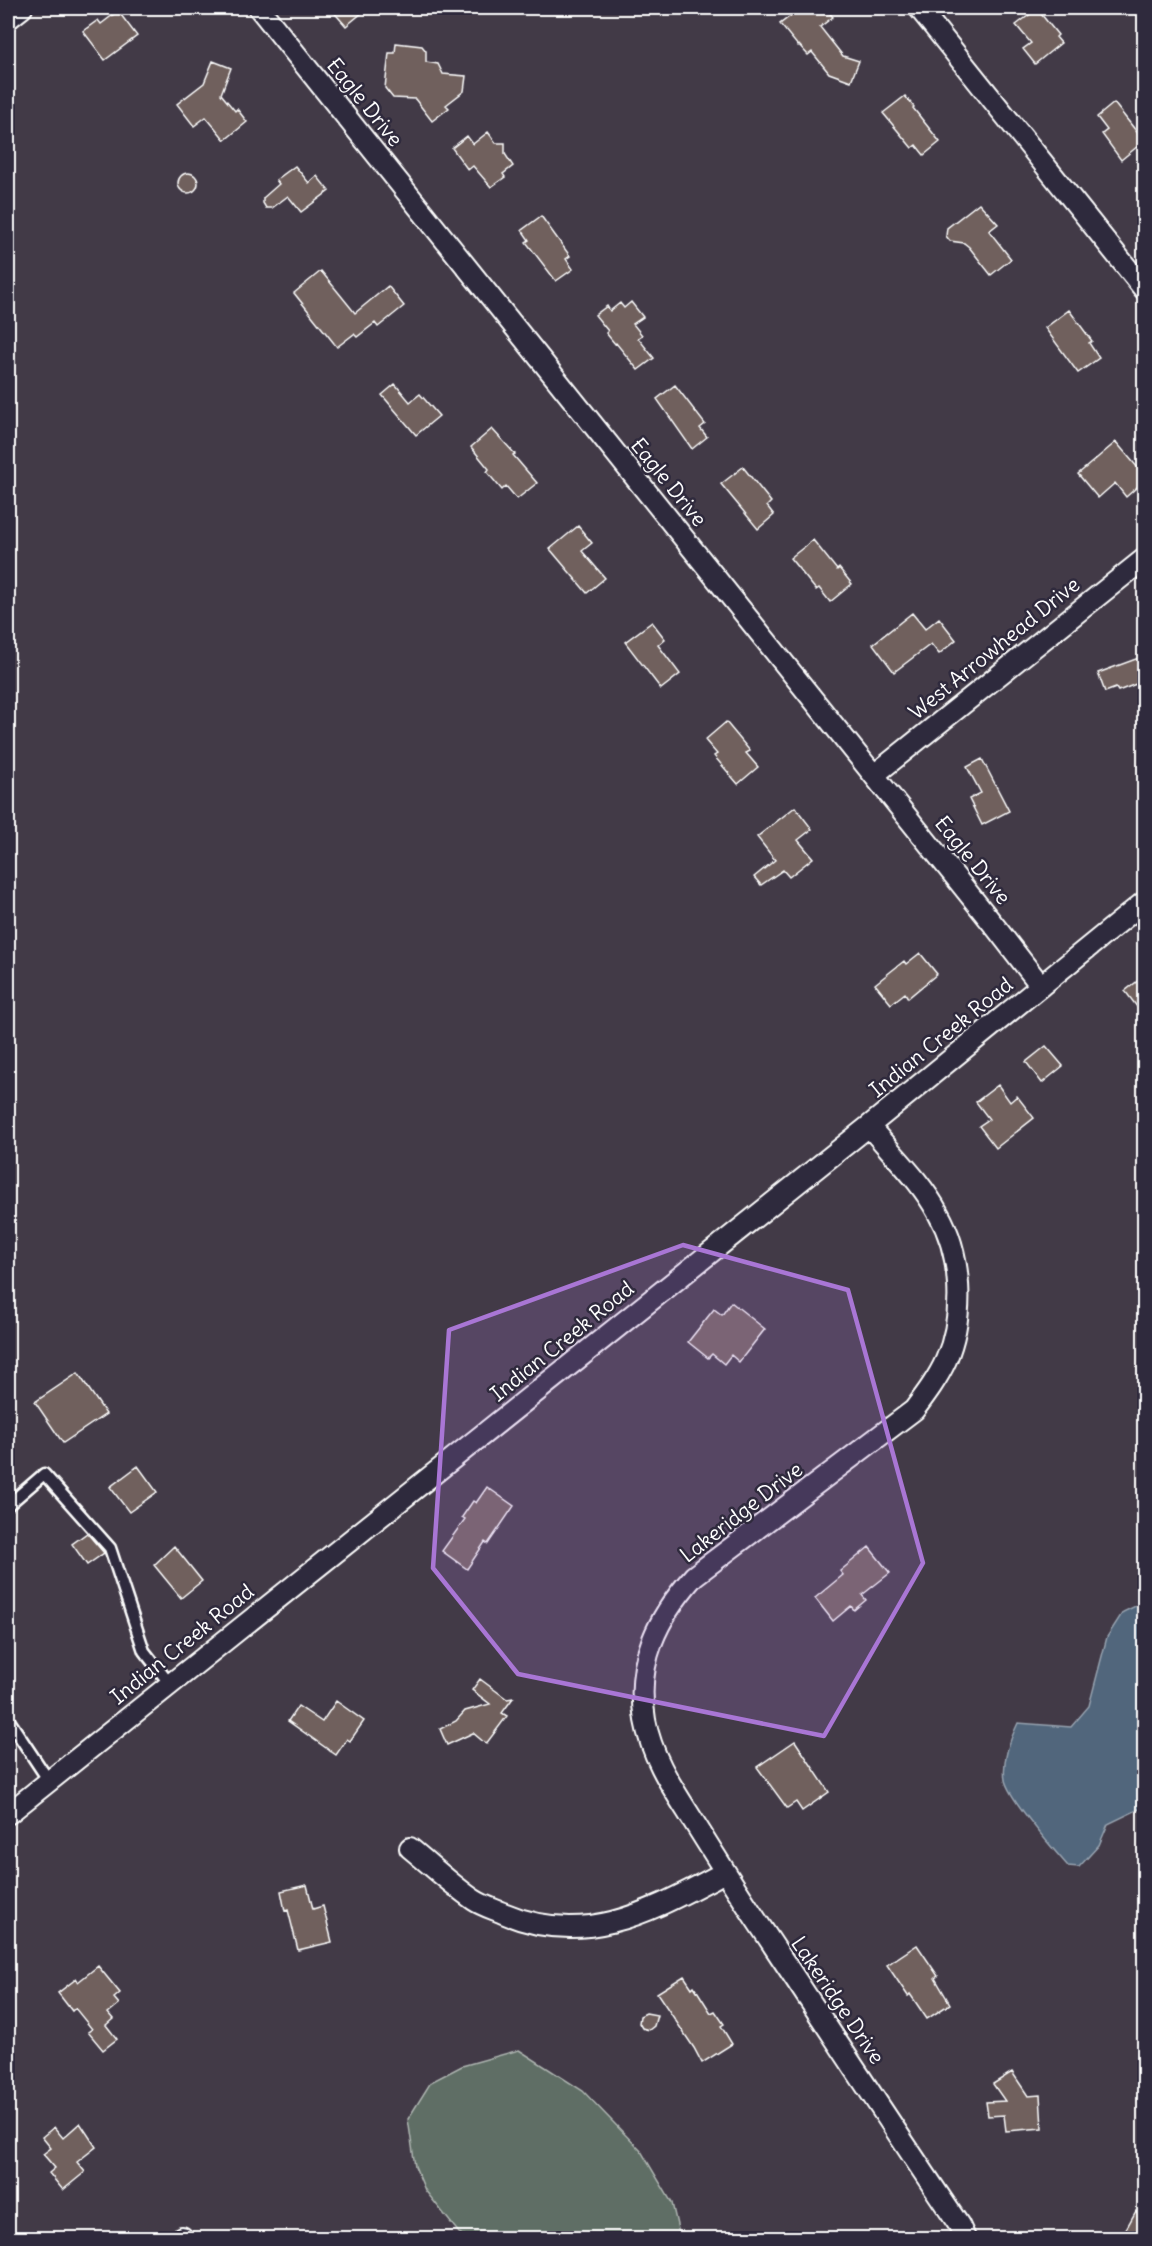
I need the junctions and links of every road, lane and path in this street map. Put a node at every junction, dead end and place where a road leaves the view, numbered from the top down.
1 (22, 8) edge
2 (259, 8) edge
3 (919, 8) edge
4 (8, 19) edge
5 (1144, 289) edge
6 (1144, 559) edge
7 (874, 775) junction
8 (1144, 902) edge
9 (1041, 986) junction
10 (869, 1126) junction
11 (8, 1505) edge
12 (171, 1684) junction
13 (8, 1719) edge
14 (49, 1781) junction
15 (8, 1814) edge
16 (410, 1848) dead end
17 (724, 1872) junction
18 (965, 2238) edge

1 - 4 street
2 - 7 street, Eagle Drive
3 - 5 street
6 - 7 street, West Arrowhead Drive
7 - 9 street, Eagle Drive
8 - 9 street, Indian Creek Road
9 - 10 street, Indian Creek Road
10 - 12 street, Indian Creek Road
10 - 17 street, Lakeridge Drive
11 - 12 lane
12 - 14 street, Indian Creek Road
13 - 14 lane
14 - 15 street, Indian Creek Road
16 - 17 street
17 - 18 street, Lakeridge Drive

